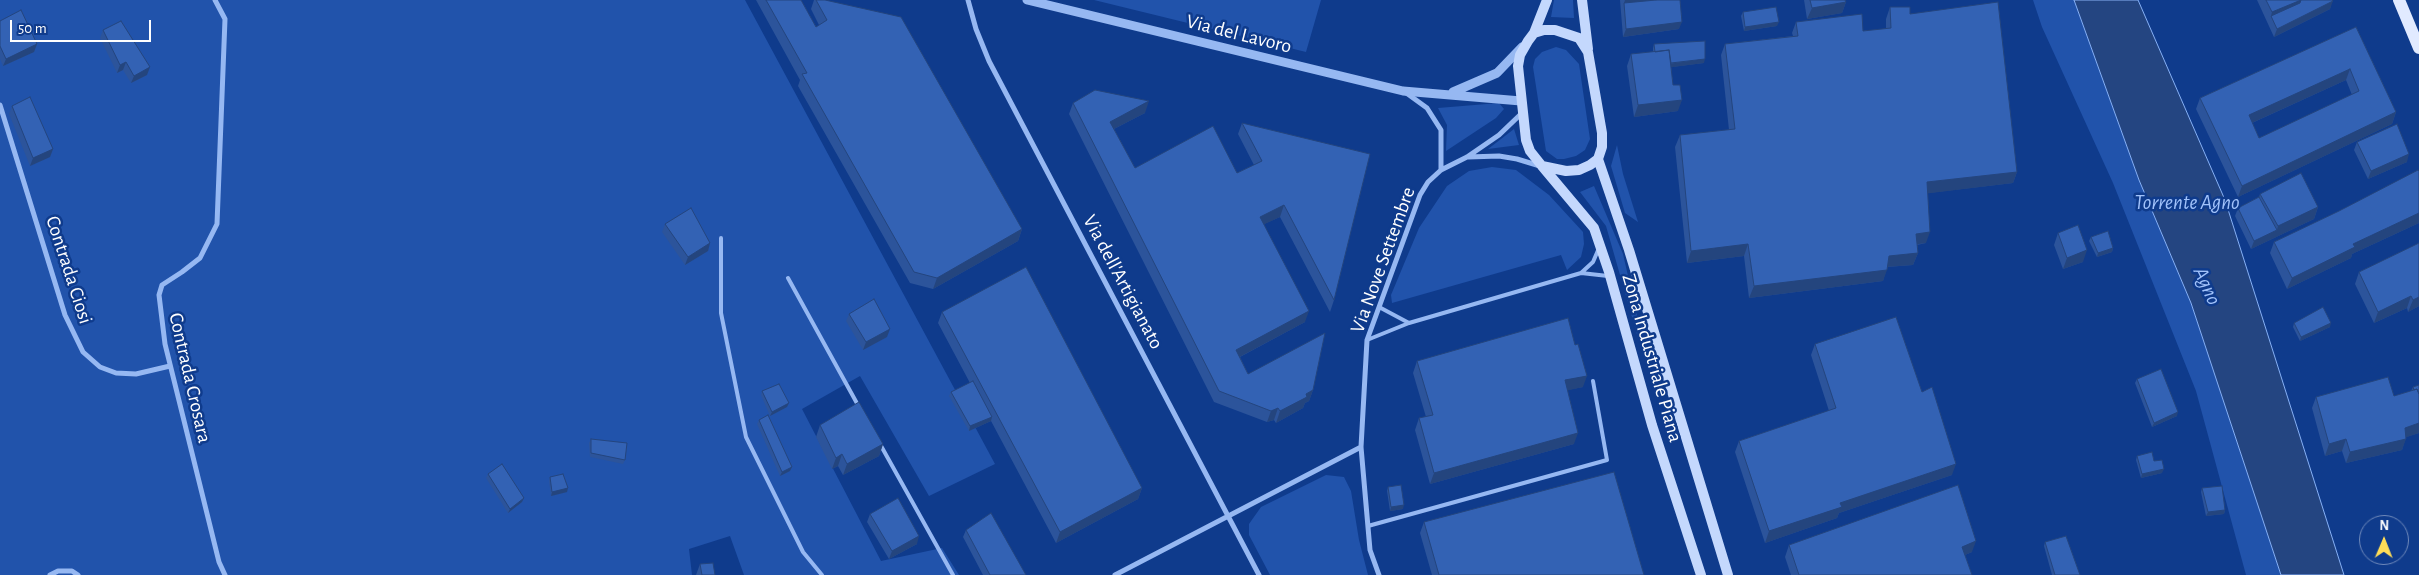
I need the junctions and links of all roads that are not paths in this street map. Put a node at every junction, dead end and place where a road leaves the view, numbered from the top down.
1 (215, 0) edge
2 (968, 0) edge
3 (1027, 0) edge
4 (1547, 0) edge
5 (1582, 0) edge
6 (2399, 0) edge
7 (1531, 37) junction
8 (2419, 48) edge
9 (1588, 52) junction
10 (1403, 91) junction
11 (1443, 95) junction
12 (1521, 101) junction
13 (0, 105) edge
14 (1522, 113) junction
15 (1467, 157) junction
16 (1598, 159) junction
17 (1542, 166) junction
18 (1441, 170) junction
19 (721, 238) dead end
20 (1600, 246) junction
21 (1581, 273) junction
22 (1610, 276) junction
23 (788, 278) dead end
24 (1379, 307) junction
25 (1409, 323) junction
26 (1367, 340) junction
27 (170, 366) junction
28 (1593, 380) dead end
29 (863, 414) edge
30 (877, 439) edge
31 (1361, 447) junction
32 (1229, 515) junction
33 (1368, 526) junction
34 (50, 575) edge
35 (78, 575) edge
36 (225, 575) edge
37 (822, 575) edge
38 (953, 575) edge
39 (1115, 575) edge
40 (1259, 575) edge
41 (1379, 575) edge
42 (1701, 575) edge
43 (1728, 575) edge

1 - 27 street, Contrada Crosara
2 - 32 street, Via dell'Artigianato
3 - 10 street, Via del Lavoro
4 - 7 main road, Zona Industriale Piana
5 - 9 main road
6 - 8 main road
7 - 9 main road
7 - 11 street, Via del Lavoro
7 - 12 main road, Zona Industriale Piana
9 - 16 main road
10 - 11 street, Via del Lavoro
10 - 18 street, Via Nove Settembre
11 - 12 street, Via del Lavoro
12 - 14 main road, Zona Industriale Piana
13 - 27 street, Contrada Ciosi
14 - 15 street, Via Nove Settembre
14 - 17 main road, Zona Industriale Piana
15 - 17 street, Via Nove Settembre
15 - 18 street, Via Nove Settembre
16 - 17 main road
16 - 43 main road, Zona Industriale Piana
17 - 20 main road, Zona Industriale Piana
18 - 24 street, Via Nove Settembre
19 - 37 lane
20 - 21 lane
20 - 22 main road, Zona Industriale Piana
21 - 22 lane
21 - 25 lane
22 - 42 main road, Zona Industriale Piana
23 - 29 lane
24 - 25 lane
24 - 26 street, Via Nove Settembre
25 - 26 lane
26 - 31 street, Via Nove Settembre
27 - 36 street, Contrada Crosara
28 - 33 lane
30 - 38 lane
31 - 32 street
31 - 33 street, Via Nove Settembre
32 - 39 street
32 - 40 street, Via dell'Artigianato
33 - 41 street, Via Nove Settembre
34 - 35 street

